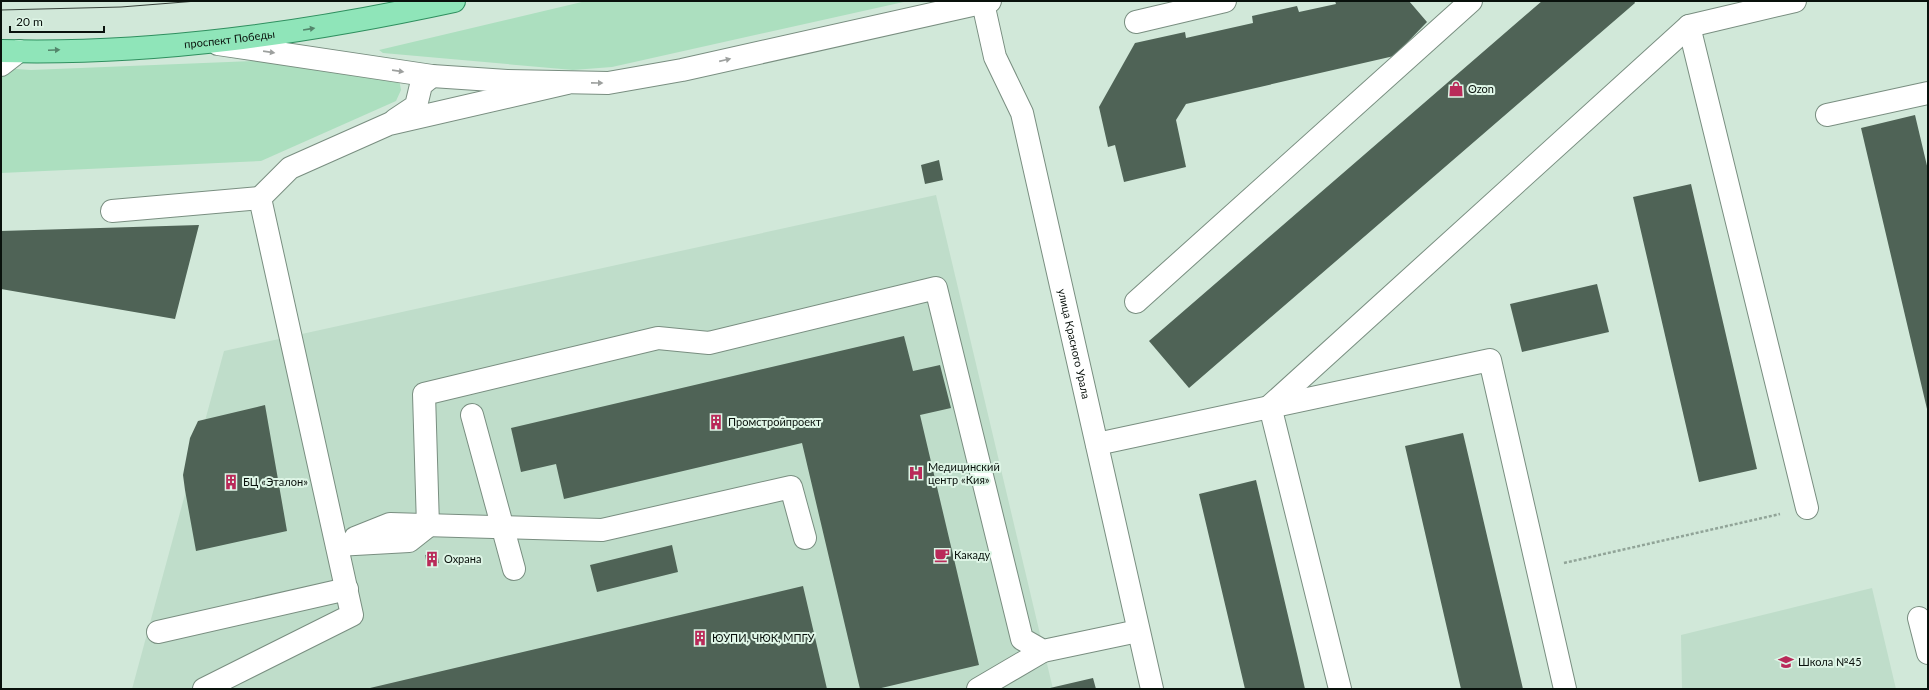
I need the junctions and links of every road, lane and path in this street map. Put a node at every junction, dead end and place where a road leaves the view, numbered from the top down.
1 (454, 1) edge
2 (1225, 1) edge
3 (1472, 1) edge
4 (1795, 1) edge
5 (987, 2) edge
6 (1136, 22) dead end
7 (1689, 26) junction
8 (203, 42) junction
9 (10, 51) edge
10 (1, 65) edge
11 (432, 76) junction
12 (567, 83) junction
13 (1928, 93) edge
14 (1827, 115) dead end
15 (389, 124) junction
16 (260, 198) junction
17 (112, 211) dead end
18 (1136, 302) dead end
19 (1270, 406) junction
20 (472, 415) dead end
21 (1097, 444) junction
22 (1807, 508) joint
23 (428, 526) junction
24 (501, 528) junction
25 (805, 538) dead end
26 (337, 545) junction
27 (514, 569) dead end
28 (1538, 569) junction
29 (347, 589) junction
30 (1919, 618) dead end
31 (1138, 631) junction
32 (158, 632) dead end
33 (1044, 650) junction
34 (1928, 653) edge
35 (204, 689) edge
36 (978, 689) edge
37 (1152, 689) edge
38 (1340, 689) edge
39 (1565, 689) edge

8 -> 1 main road, проспект Победы
2 - 6 street
3 - 18 street
4 - 7 street
12 -> 5 street
5 - 21 street, улица Красного Урала
7 - 19 street
7 - 22 street
9 -> 8 main road, проспект Победы
8 -> 11 street
9 - 10 street
11 - 12 street
11 - 15 street
12 - 15 street
13 - 14 street
15 - 16 street
16 - 17 street
16 - 26 street
19 - 21 street
19 - 28 street
19 - 38 street
20 - 24 street
21 - 31 street, улица Красного Урала
22 - 28 path
23 - 24 street
23 - 26 street
23 - 33 street
24 - 25 street
24 - 27 street
26 - 29 street
28 - 39 street
29 - 32 street
29 - 35 street
30 - 34 street
31 - 33 street
31 - 37 street, улица Красного Урала
33 - 36 street

